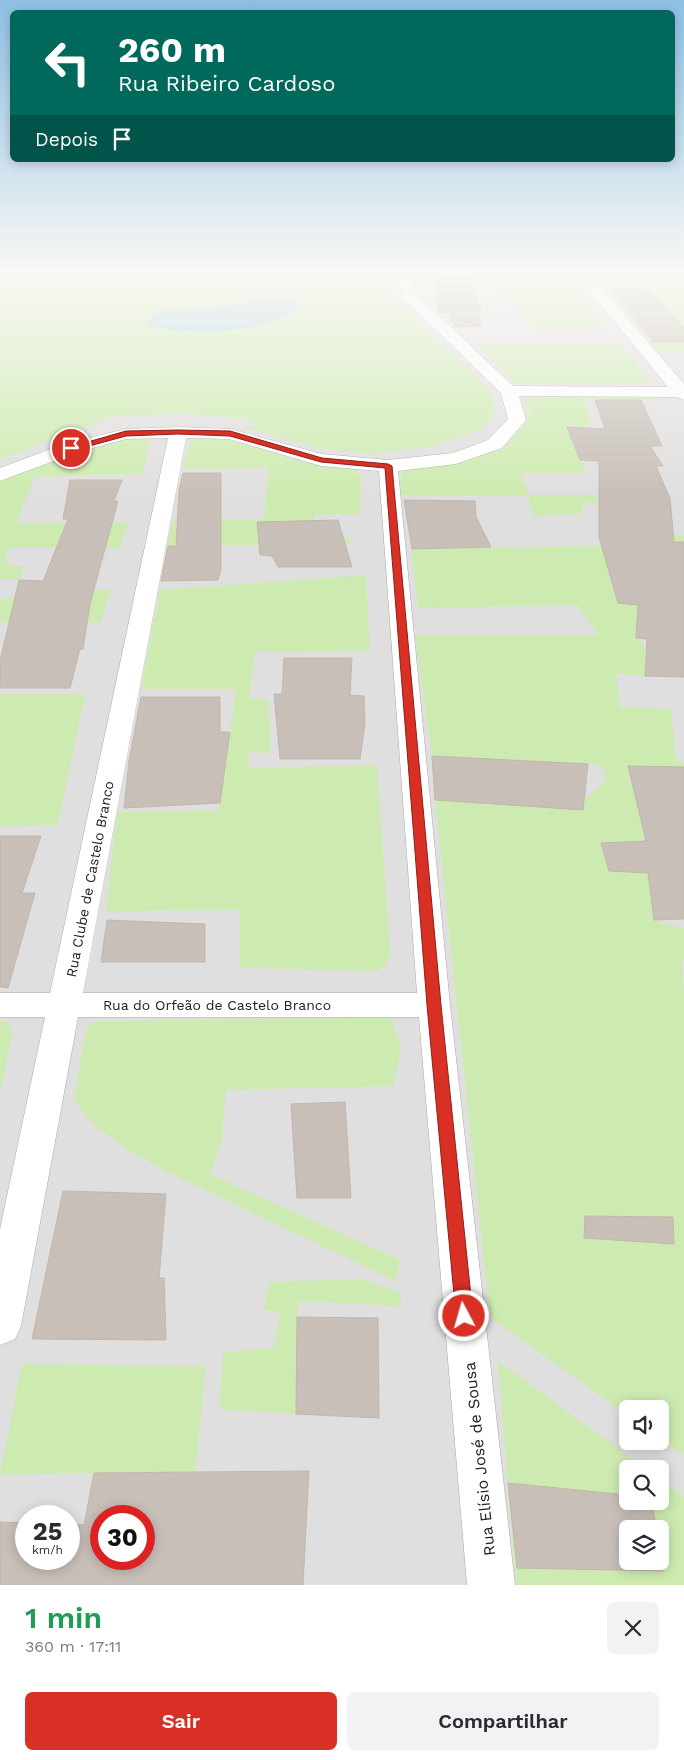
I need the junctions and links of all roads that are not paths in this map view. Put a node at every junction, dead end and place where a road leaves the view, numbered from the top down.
1 (463, 347) edge
2 (644, 347) edge
3 (509, 391) junction
4 (683, 394) edge
5 (178, 432) junction
6 (388, 466) junction
7 (0, 476) edge
8 (66, 1004) junction
9 (0, 1005) edge
10 (434, 1005) junction
11 (0, 1326) edge
12 (491, 1585) edge

1 - 3 street
2 - 4 street
3 - 4 street
3 - 6 street
5 - 6 street
5 - 7 street
5 - 8 street, Rua Clube de Castelo Branco
6 - 10 street, Rua Elísio José de Sousa
8 - 9 street, Rua do Orfeão de Castelo Branco
8 - 10 street, Rua do Orfeão de Castelo Branco
8 - 11 street, Rua Clube de Castelo Branco
10 - 12 street, Rua Elísio José de Sousa

